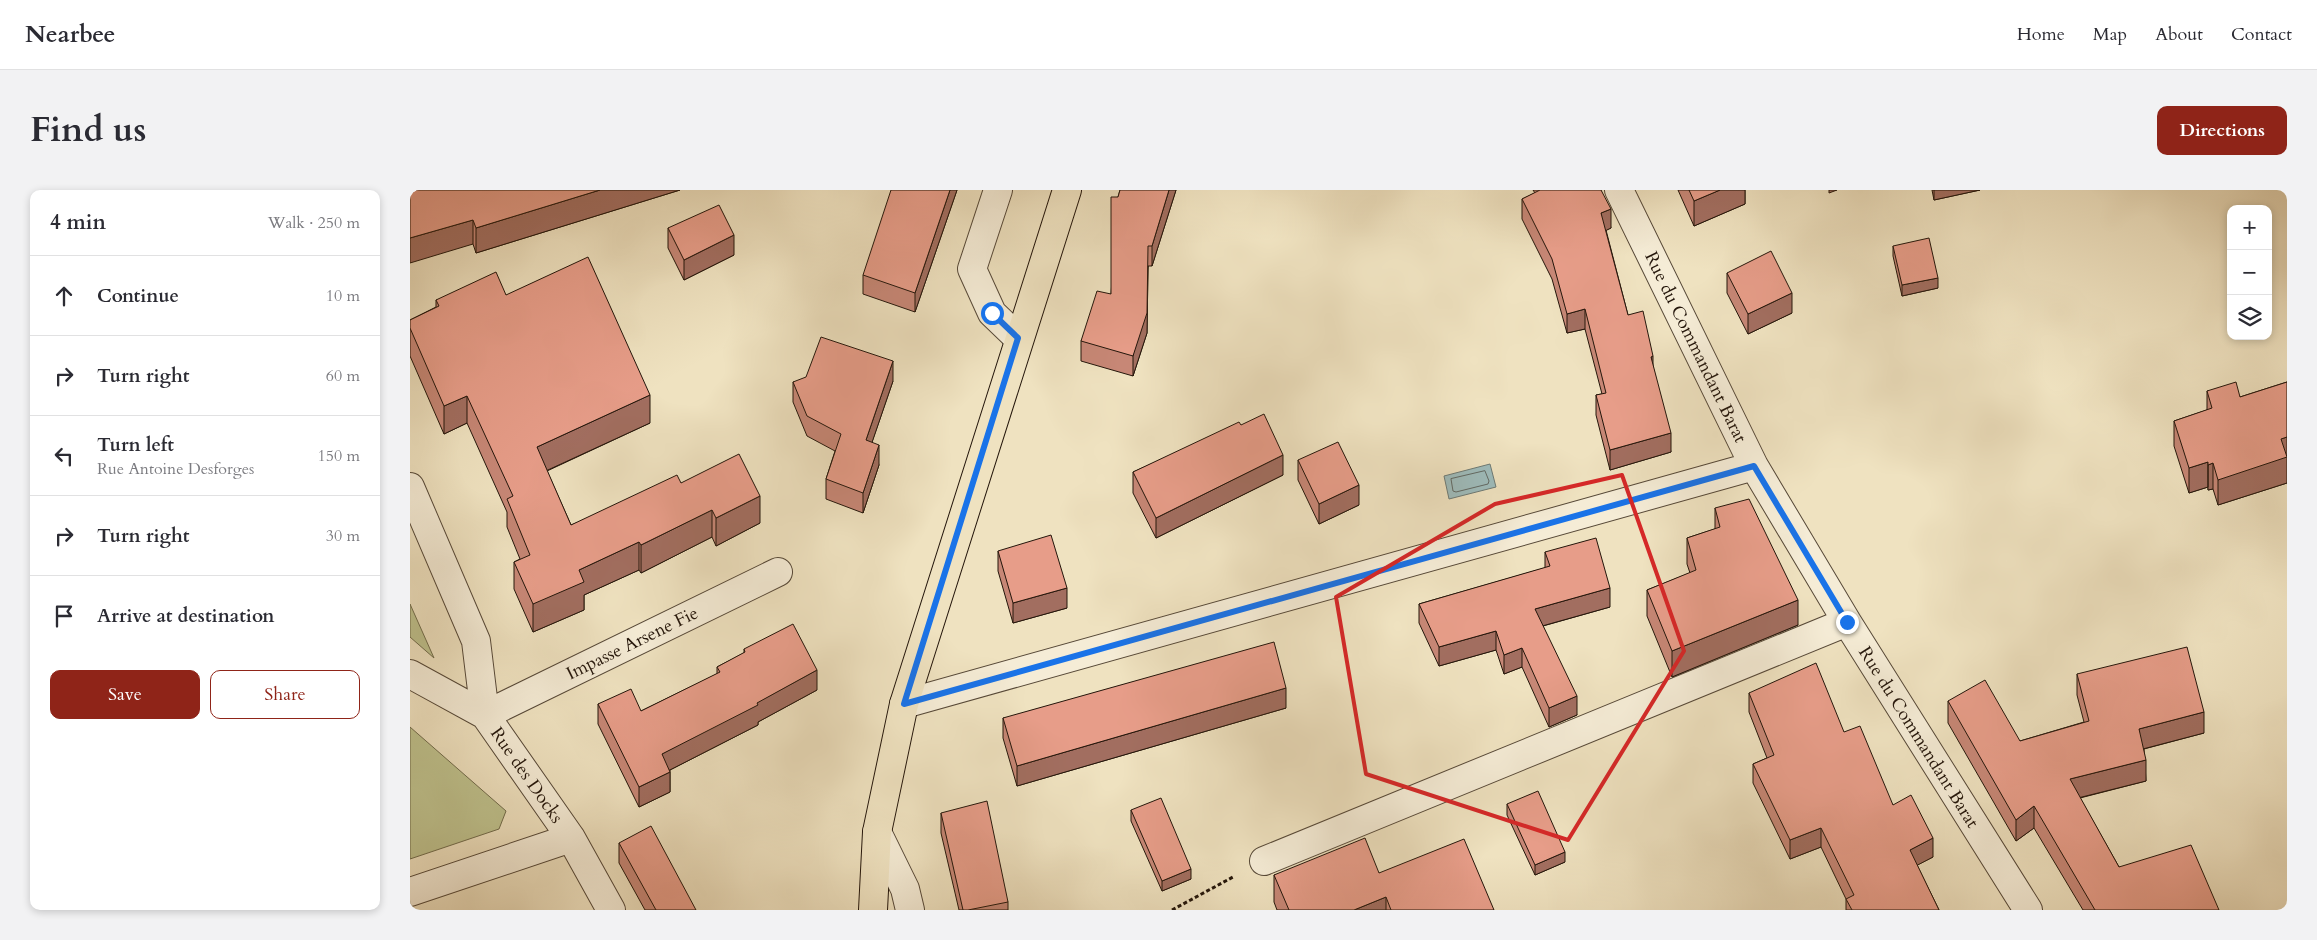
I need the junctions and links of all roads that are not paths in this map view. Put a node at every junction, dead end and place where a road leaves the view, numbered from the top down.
1 (998, 190) edge
2 (1067, 190) edge
3 (1618, 190) edge
4 (1018, 338) junction
5 (1754, 466) junction
6 (410, 487) edge
7 (778, 572) dead end
8 (1847, 622) junction
9 (410, 674) edge
10 (904, 704) junction
11 (486, 714) junction
12 (877, 832) junction
13 (571, 838) junction
14 (1264, 861) road end
15 (410, 892) edge
16 (611, 910) edge
17 (873, 910) edge
18 (910, 910) edge
19 (2028, 910) edge

1 - 4 street
2 - 4 main road
3 - 5 street, Rue du Commandant Barat
4 - 10 main road
5 - 8 street, Rue du Commandant Barat
5 - 10 street
6 - 11 street
7 - 11 street, Impasse Arsene Fie
8 - 14 street
8 - 19 street, Rue du Commandant Barat
9 - 11 street, Rue des Docks
10 - 12 main road
11 - 13 street, Rue des Docks
12 - 17 main road
12 - 18 street
13 - 15 street
13 - 16 street, Rue des Docks

